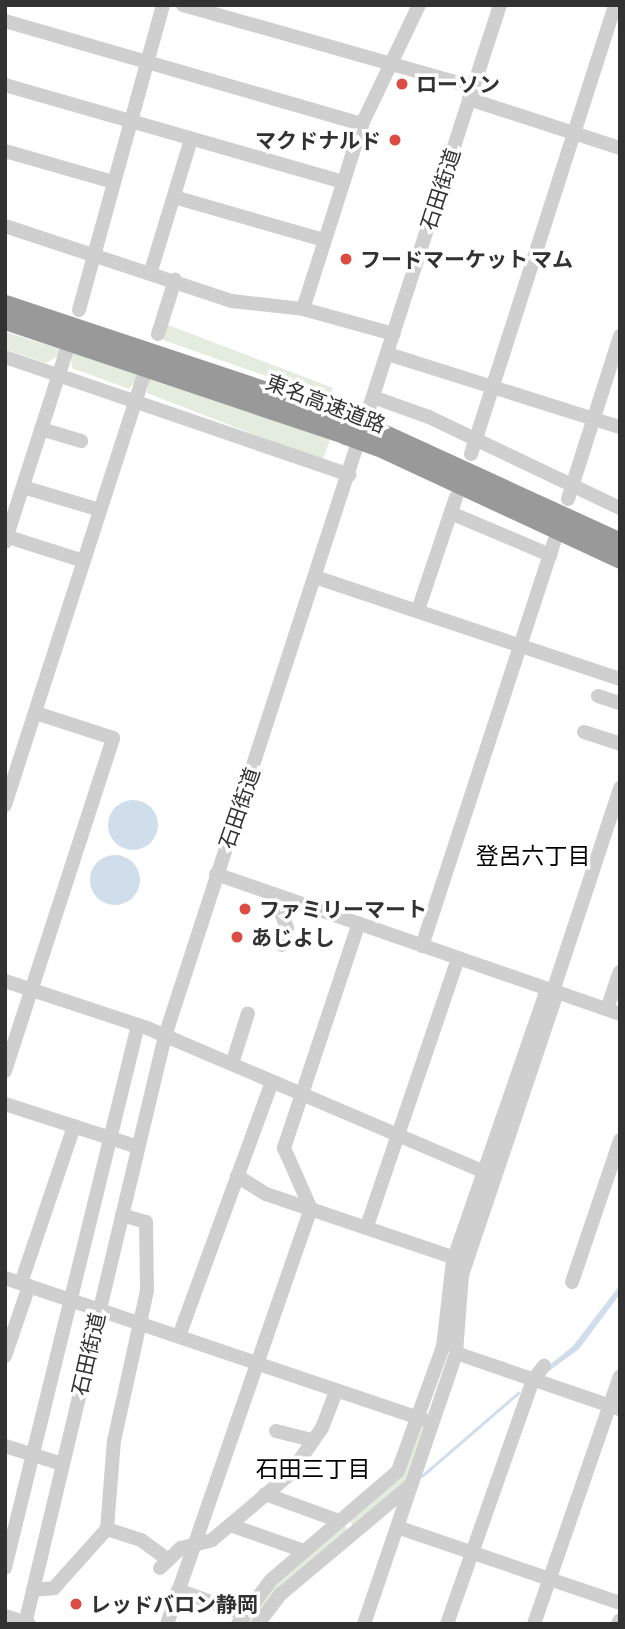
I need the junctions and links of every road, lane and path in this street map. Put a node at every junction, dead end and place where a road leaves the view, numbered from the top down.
1 (163, 5) edge
2 (183, 5) edge
3 (500, 5) edge
4 (615, 5) edge
5 (417, 6) edge
6 (5, 21) edge
7 (147, 61) junction
8 (394, 63) junction
9 (5, 85) edge
10 (471, 93) junction
11 (130, 121) junction
12 (362, 124) junction
13 (575, 133) junction
14 (191, 139) junction
15 (620, 148) edge
16 (5, 151) edge
17 (113, 182) junction
18 (343, 182) junction
19 (174, 197) junction
20 (5, 226) edge
21 (324, 240) junction
22 (92, 253) junction
23 (151, 271) junction
24 (175, 280) junction
25 (5, 304) edge
26 (303, 309) junction
27 (79, 310) dead end
28 (5, 320) edge
29 (158, 334) dead end
30 (394, 334) junction
31 (620, 336) edge
32 (66, 352) dead end
33 (388, 354) junction
34 (5, 357) edge
35 (58, 374) junction
36 (143, 378) dead end
37 (491, 386) junction
38 (373, 397) junction
39 (136, 400) junction
40 (593, 418) junction
41 (348, 427) junction
42 (620, 427) edge
43 (41, 429) junction
44 (379, 439) junction
45 (81, 441) dead end
46 (474, 447) junction
47 (349, 475) junction
48 (573, 483) junction
49 (23, 487) junction
50 (456, 497) dead end
51 (568, 499) dead end
52 (620, 508) edge
53 (100, 510) junction
54 (451, 513) junction
55 (6, 538) edge
56 (555, 540) dead end
57 (620, 542) edge
58 (550, 555) junction
59 (620, 559) edge
60 (84, 561) junction
61 (316, 577) junction
62 (418, 610) junction
63 (519, 643) junction
64 (620, 679) edge
65 (598, 696) dead end
66 (620, 704) edge
67 (36, 713) junction
68 (584, 732) dead end
69 (620, 744) edge
70 (620, 788) edge
71 (5, 806) edge
72 (216, 874) junction
73 (286, 901) junction
74 (358, 925) junction
75 (282, 945) dead end
76 (422, 946) junction
77 (458, 958) junction
78 (620, 972) edge
79 (5, 981) edge
80 (33, 989) junction
81 (552, 991) junction
82 (613, 1012) edge
83 (248, 1013) dead end
84 (138, 1025) junction
85 (164, 1036) junction
86 (232, 1064) junction
87 (5, 1071) edge
88 (272, 1082) junction
89 (301, 1094) junction
90 (5, 1104) edge
91 (74, 1126) junction
92 (398, 1136) junction
93 (112, 1139) junction
94 (620, 1140) edge
95 (138, 1147) junction
96 (484, 1172) junction
97 (237, 1176) junction
98 (311, 1209) junction
99 (122, 1215) junction
100 (367, 1226) junction
101 (458, 1262) junction
102 (5, 1278) edge
103 (572, 1282) dead end
104 (25, 1285) junction
105 (73, 1301) junction
106 (98, 1309) junction
107 (142, 1324) junction
108 (9, 1335) edge
109 (179, 1336) junction
110 (456, 1353) junction
111 (5, 1356) edge
112 (256, 1363) junction
113 (544, 1366) dead end
114 (620, 1376) edge
115 (533, 1380) junction
116 (336, 1391) junction
117 (615, 1407) edge
118 (425, 1421) junction
119 (276, 1431) dead end
120 (313, 1440) junction
121 (5, 1446) edge
122 (35, 1455) junction
123 (62, 1464) junction
124 (412, 1484) junction
125 (265, 1494) junction
126 (341, 1520) junction
127 (230, 1525) junction
128 (397, 1527) junction
129 (107, 1529) junction
130 (354, 1533) junction
131 (194, 1544) junction
132 (304, 1551) junction
133 (472, 1552) junction
134 (5, 1569) edge
135 (550, 1579) junction
136 (33, 1590) junction
137 (178, 1590) junction
138 (620, 1603) edge
139 (5, 1616) edge
140 (241, 1619) edge
141 (26, 1623) edge
142 (167, 1624) edge
143 (258, 1624) edge
144 (364, 1624) edge
145 (447, 1624) edge
146 (534, 1624) edge

1 - 7 street
2 - 8 street
3 - 10 street, 石田街道
4 - 13 street
5 - 8 street
6 - 7 street
7 - 11 street
7 - 12 street
8 - 10 street
8 - 12 street
9 - 11 street
10 - 13 street
10 - 30 street, 石田街道
11 - 14 street
11 - 17 street
12 - 18 street
13 - 15 street
13 - 37 street
14 - 18 street
14 - 19 street
16 - 17 street
17 - 22 street
18 - 21 street
19 - 21 street
19 - 23 street
20 - 22 street
21 - 26 street
22 - 23 street
22 - 27 street
23 - 24 street
24 - 26 street
24 - 29 street
25 - 41 highway, 東名高速道路
26 - 30 street
28 - 41 highway, 東名高速道路
30 - 33 street, 石田街道
31 - 40 street
32 - 35 street
33 - 37 street
33 - 38 street, 石田街道
34 - 35 street
35 - 39 street
35 - 43 street
36 - 39 street
37 - 40 street
37 - 46 street
38 - 46 street
38 - 47 street, 石田街道
39 - 47 street
39 - 53 street
40 - 42 street
40 - 48 street
41 - 44 highway, 東名高速道路, bridge
43 - 45 street
43 - 49 street
44 - 57 highway, 東名高速道路
44 - 59 highway, 東名高速道路
46 - 48 street
47 - 61 street, 石田街道
48 - 51 street
48 - 52 street
49 - 53 street
49 - 55 street
50 - 54 street
53 - 60 street
54 - 58 street
54 - 62 street
55 - 60 street
56 - 58 street
58 - 63 street
60 - 67 street
61 - 62 street
61 - 72 street, 石田街道
62 - 63 street
63 - 64 street
63 - 76 street
65 - 66 street
67 - 71 street
67 - 80 street
68 - 69 street
70 - 81 street
72 - 73 street
72 - 85 street, 石田街道
73 - 74 street
73 - 75 street
74 - 76 street
74 - 89 street
76 - 77 street
77 - 81 street
77 - 92 street
78 - 82 street
79 - 80 street
80 - 84 street
80 - 87 street
81 - 82 street
81 - 96 street
81 - 101 street
83 - 86 street
84 - 85 street
84 - 93 street
85 - 86 street
85 - 95 street, 石田街道
86 - 88 street
88 - 89 street
88 - 97 street
89 - 92 street
89 - 98 street
90 - 91 street
91 - 93 street
91 - 104 street
92 - 96 street
92 - 100 street
93 - 95 street
93 - 105 street
94 - 103 street
95 - 99 street, 石田街道
96 - 101 street
97 - 98 street
97 - 109 street
98 - 100 street
98 - 112 street
99 - 106 street, 石田街道
99 - 107 street
100 - 101 street
101 - 110 street
101 - 118 street
102 - 104 street
104 - 105 street
104 - 108 street
105 - 106 street
105 - 122 street
106 - 107 street
106 - 123 street, 石田街道
107 - 109 street
107 - 129 street
108 - 111 street
109 - 112 street
110 - 115 street
110 - 118 street
112 - 116 street
112 - 131 street
113 - 115 street
114 - 117 street
115 - 117 street
115 - 133 street
116 - 118 street
116 - 120 street
117 - 135 street
118 - 124 street
118 - 126 street
119 - 120 street
120 - 125 street
121 - 122 street
122 - 123 street
122 - 134 street
123 - 136 street, 石田街道
124 - 128 street
124 - 130 street
125 - 126 street
125 - 127 street
126 - 130 street
126 - 132 street
127 - 131 street
127 - 132 street
128 - 133 street
128 - 144 street
129 - 131 street
129 - 136 street
130 - 143 street
131 - 137 street
132 - 140 street
133 - 135 street
133 - 145 street
135 - 138 street
135 - 146 street
136 - 141 street, 石田街道
137 - 140 street
137 - 142 street
139 - 141 street

